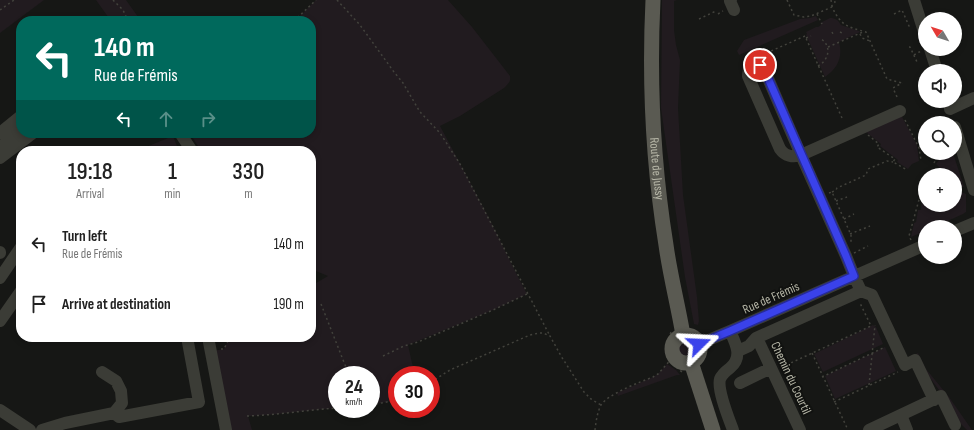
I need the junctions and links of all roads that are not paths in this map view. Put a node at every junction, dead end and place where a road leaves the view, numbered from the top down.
1 (653, 0) edge
2 (914, 0) edge
3 (918, 13) edge
4 (974, 98) edge
5 (962, 101) edge
6 (900, 111) road end
7 (16, 120) edge
8 (0, 133) edge
9 (16, 135) edge
10 (26, 138) edge
11 (0, 147) edge
12 (802, 155) junction
13 (962, 155) edge
14 (0, 158) edge
15 (971, 190) edge
16 (974, 223) edge
17 (962, 229) edge
18 (918, 248) edge
19 (16, 254) edge
20 (854, 276) junction
21 (0, 278) edge
22 (858, 292) junction
23 (16, 298) edge
24 (869, 306) dead end
25 (0, 321) edge
26 (730, 331) junction
27 (683, 335) junction
28 (757, 338) junction
29 (185, 342) edge
30 (209, 342) edge
31 (699, 344) junction
32 (738, 351) junction
33 (691, 362) junction
34 (771, 370) junction
35 (102, 372) dead end
36 (740, 383) dead end
37 (934, 400) junction
38 (0, 410) edge
39 (114, 413) junction
40 (901, 415) junction
41 (955, 425) dead end
42 (30, 430) edge
43 (42, 430) edge
44 (226, 430) edge
45 (713, 430) edge
46 (733, 430) edge
47 (800, 430) edge
48 (869, 430) edge
49 (908, 430) edge

1 - 27 main road, Route de Jussy
2 - 3 street
4 - 5 street
6 - 12 street
7 - 8 street
9 - 11 street
10 - 14 street
12 - 12 street
12 - 20 street
13 - 15 street
16 - 17 street
18 - 20 street, Rue de Frémis
19 - 21 street
20 - 22 street
20 - 26 street, Rue de Frémis
22 - 24 street
22 - 28 street
22 - 37 street
23 - 25 street
26 - 31 street, Rue de Frémis
26 - 32 street
27 - 31 main road
27 - 33 main road
28 - 32 street
28 - 34 street, Chemin du Courtil
29 - 39 street
30 - 44 street
31 - 33 main road
32 - 46 street
33 - 45 main road
34 - 36 street
34 - 47 street, Chemin du Courtil
35 - 39 street
37 - 40 street
37 - 41 street
38 - 42 street
39 - 43 street
40 - 48 street
40 - 49 street

